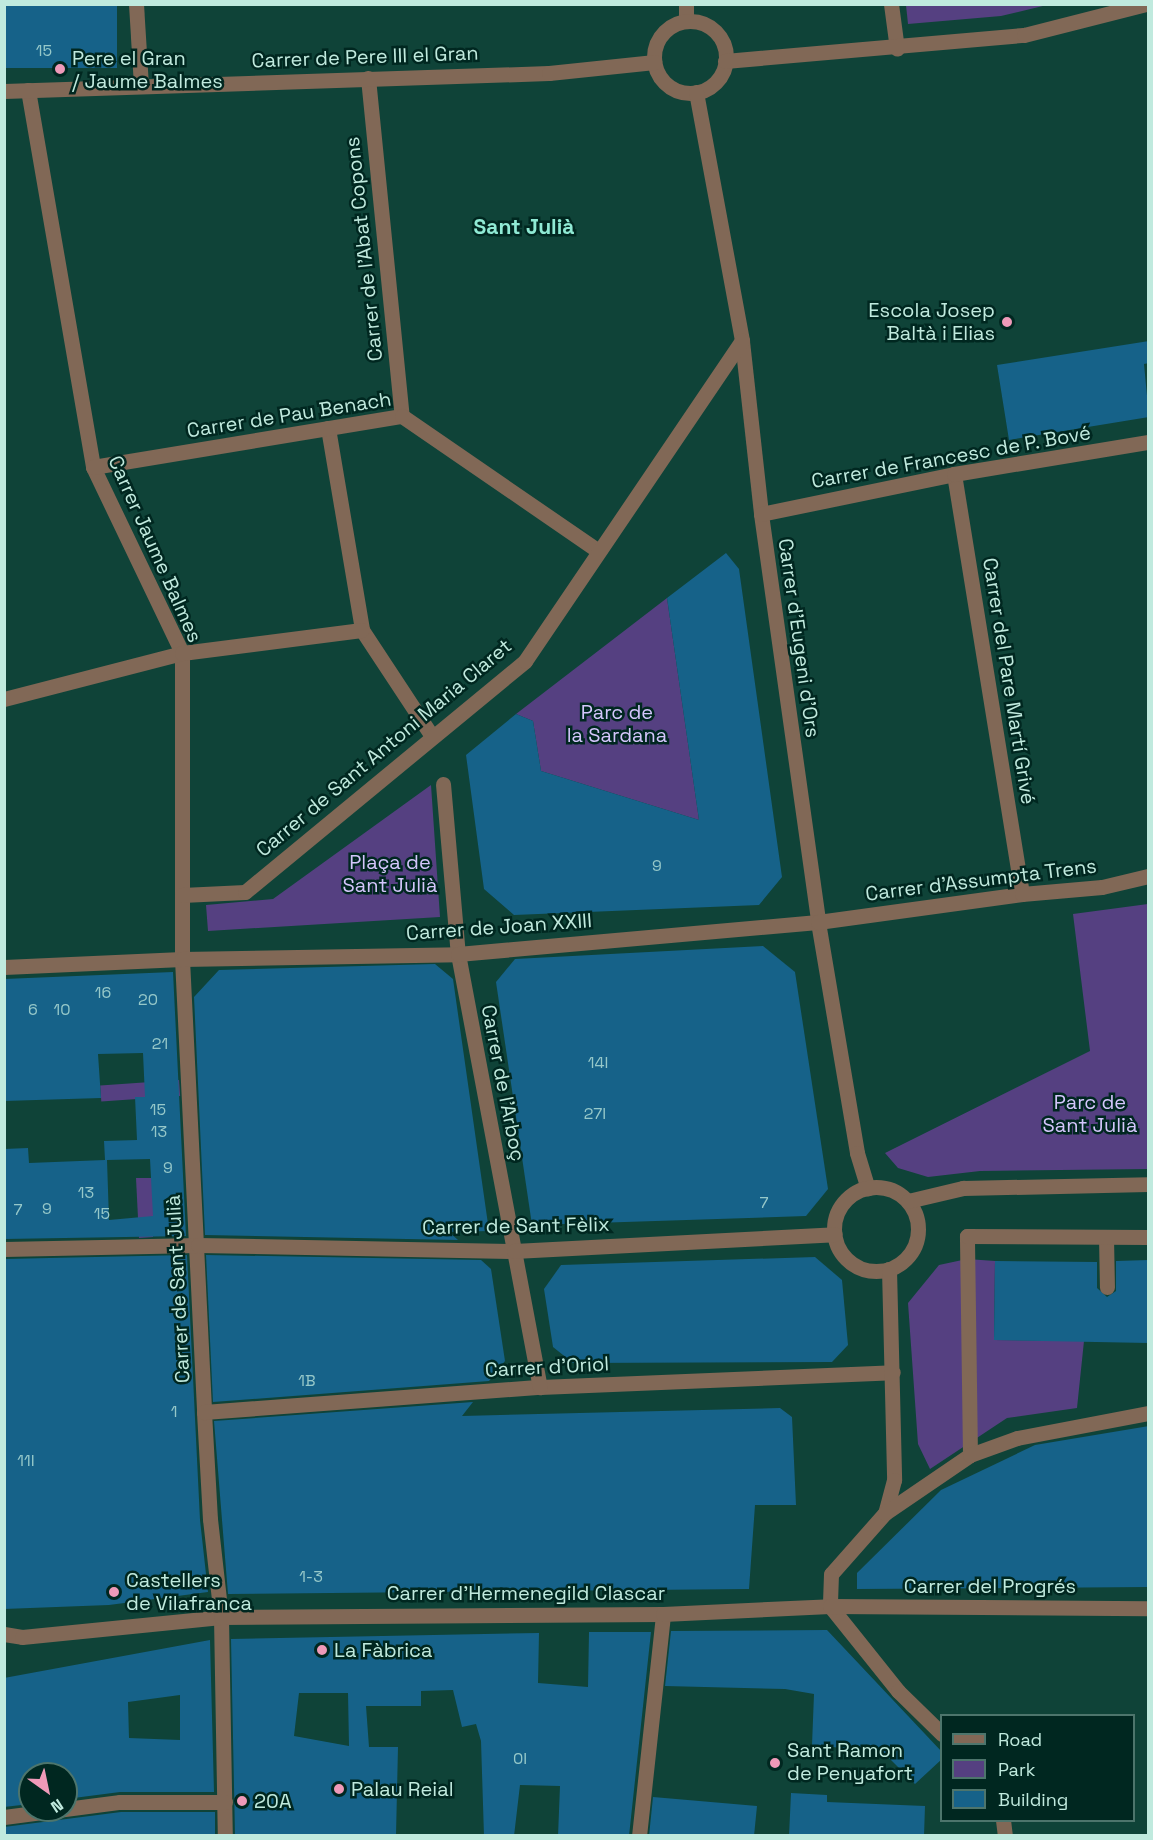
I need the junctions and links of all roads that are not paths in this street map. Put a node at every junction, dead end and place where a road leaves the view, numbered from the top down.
1 (136, 4) edge
2 (686, 4) edge
3 (891, 4) edge
4 (1146, 4) edge
5 (686, 21) junction
6 (897, 49) junction
7 (654, 62) junction
8 (725, 62) junction
9 (368, 78) junction
10 (141, 85) junction
11 (28, 90) junction
12 (4, 91) edge
13 (696, 92) junction
14 (742, 341) junction
15 (402, 416) junction
16 (328, 428) junction
17 (1149, 442) edge
18 (93, 467) junction
19 (954, 474) junction
20 (761, 514) junction
21 (597, 550) junction
22 (362, 630) junction
23 (182, 653) junction
24 (4, 699) edge
25 (432, 736) junction
26 (443, 784) dead end
27 (1149, 876) edge
28 (1022, 894) junction
29 (182, 895) junction
30 (818, 922) junction
31 (458, 954) junction
32 (182, 959) junction
33 (4, 967) edge
34 (1149, 1184) edge
35 (868, 1188) junction
36 (908, 1201) junction
37 (835, 1234) junction
38 (1106, 1237) junction
39 (1149, 1237) edge
40 (198, 1245) junction
41 (4, 1249) edge
42 (514, 1251) junction
43 (889, 1269) junction
44 (1107, 1287) dead end
45 (893, 1372) junction
46 (540, 1387) junction
47 (204, 1412) junction
48 (1149, 1413) edge
49 (970, 1455) junction
50 (885, 1513) junction
51 (830, 1606) junction
52 (1149, 1608) edge
53 (663, 1614) junction
54 (221, 1617) junction
55 (4, 1634) edge
56 (940, 1732) edge
57 (225, 1802) junction
58 (4, 1817) edge
59 (225, 1836) edge
60 (639, 1836) edge

1 - 10 street
2 - 5 street
3 - 6 street
4 - 6 street
5 - 7 street
5 - 8 street
6 - 8 street
7 - 9 street, Carrer de Pere III el Gran
7 - 13 street
8 - 13 street
9 - 10 street, Carrer de Pere III el Gran
9 - 15 street, Carrer de l'Abat Copons
10 - 11 street, Carrer de Pere III el Gran
11 - 12 street, Carrer de Pere III el Gran
11 - 18 street, Carrer Jaume Balmes
13 - 14 street, Carrer d'Eugeni d'Ors
14 - 20 street, Carrer d'Eugeni d'Ors
14 - 21 street, Carrer de Sant Antoni Maria Claret
15 - 16 street, Carrer de Pau Benach
15 - 21 street, Carrer de Pau Benach
16 - 18 street, Carrer de Pau Benach
16 - 22 street
17 - 19 street, Carrer de Francesc de P. Bové
18 - 23 street, Carrer Jaume Balmes
19 - 20 street, Carrer de Francesc de P. Bové
19 - 28 street, Carrer del Pare Martí Grivé
20 - 30 street, Carrer d'Eugeni d'Ors
21 - 25 street, Carrer de Sant Antoni Maria Claret
22 - 23 street
22 - 25 street
23 - 24 street
23 - 29 street, Carrer Jaume Balmes
25 - 29 street, Carrer de Sant Antoni Maria Claret
26 - 31 street, Carrer de l'Arboç
27 - 28 street, Carrer d'Assumpta Trens
28 - 30 street, Carrer d'Assumpta Trens
29 - 32 street, Carrer Jaume Balmes
30 - 31 street, Carrer de Joan XXIII
30 - 35 street, Carrer d'Eugeni d'Ors
31 - 32 street, Carrer de Joan XXIII
31 - 42 street, Carrer de l'Arboç
32 - 33 street, Carrer de Joan XXIII
32 - 40 street, Carrer de Sant Julià
34 - 36 street
35 - 36 street
35 - 37 street
36 - 43 street
37 - 42 street, Carrer de Sant Fèlix
37 - 43 street
38 - 39 street
38 - 44 street
38 - 49 street
40 - 41 street, Carrer de Sant Fèlix
40 - 42 street, Carrer de Sant Fèlix
40 - 47 street, Carrer de Sant Julià
42 - 46 street, Carrer de l'Arboç
43 - 45 street
45 - 46 street, Carrer d'Oriol
45 - 50 street
46 - 47 street, Carrer d'Oriol
47 - 54 street, Carrer de Sant Julià
48 - 49 street
49 - 50 street
50 - 51 street
51 - 52 street, Carrer del Progrés
51 - 53 street, Carrer d'Hermenegild Clascar
51 - 56 street
53 - 54 street, Carrer d'Hermenegild Clascar
53 - 60 street
54 - 55 street, Carrer d'Hermenegild Clascar
54 - 57 street, Carrer de Sant Julià
57 - 58 street
57 - 59 street, Carrer de Sant Julià

